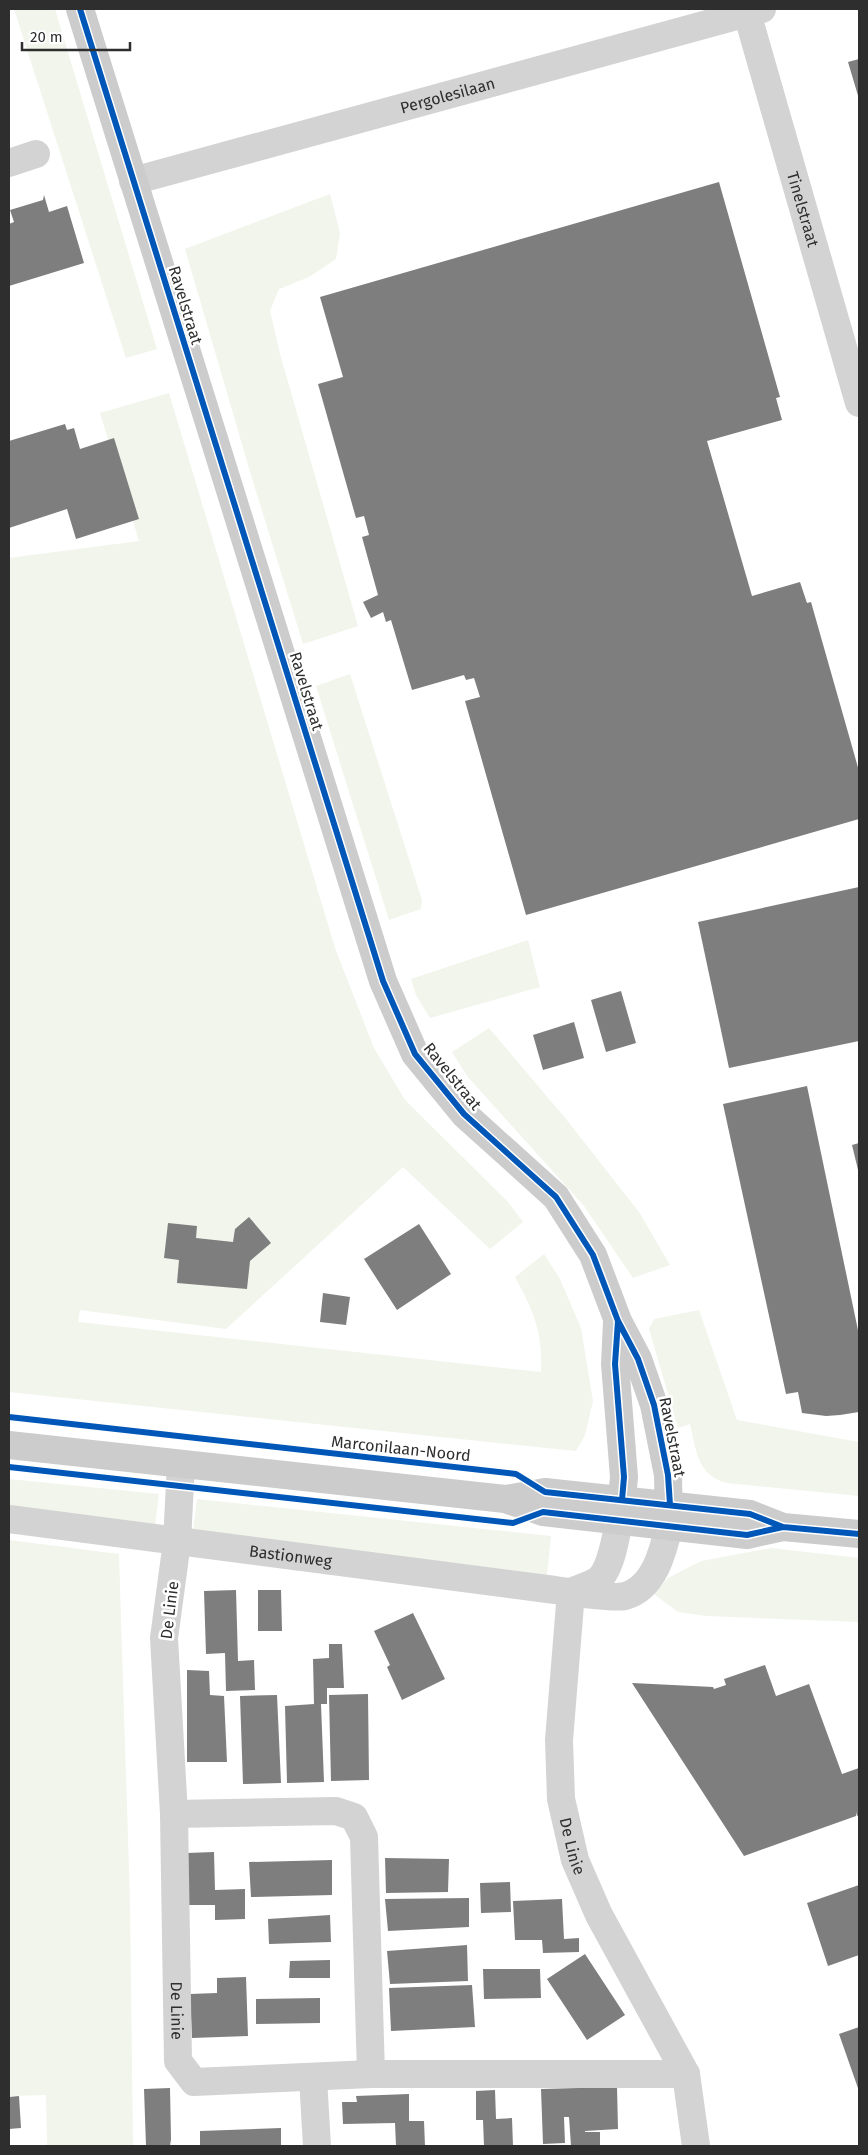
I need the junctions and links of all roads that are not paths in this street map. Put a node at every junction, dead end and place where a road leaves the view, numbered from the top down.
1 (80, 9) edge
2 (754, 11) edge
3 (36, 154) dead end
4 (9, 163) edge
5 (133, 181) junction
6 (859, 403) edge
7 (618, 1321) junction
8 (9, 1445) edge
9 (181, 1464) junction
10 (621, 1511) junction
11 (669, 1516) junction
12 (9, 1519) edge
13 (859, 1534) edge
14 (178, 1542) junction
15 (571, 1592) junction
16 (174, 1814) junction
17 (372, 2074) junction
18 (686, 2074) junction
19 (313, 2078) junction
20 (317, 2146) edge
21 (696, 2146) edge

1 - 5 street, Ravelstraat
2 - 5 street, Pergolesilaan
2 - 6 street, Tinelstraat
3 - 4 street
5 - 7 street, Ravelstraat
7 - 10 street, Ravelstraat
7 - 11 street, Ravelstraat
8 - 9 street
9 - 10 street
9 - 14 street, De Linie
10 - 11 street
10 - 15 street
11 - 13 street
11 - 15 street, Bastionweg
12 - 14 street, Bastionweg
14 - 15 street, Bastionweg
14 - 16 street, De Linie
15 - 18 street, De Linie
16 - 17 street
16 - 19 street, De Linie
17 - 18 street, De Linie
17 - 19 street, De Linie
18 - 21 street, De Linie
19 - 20 street

